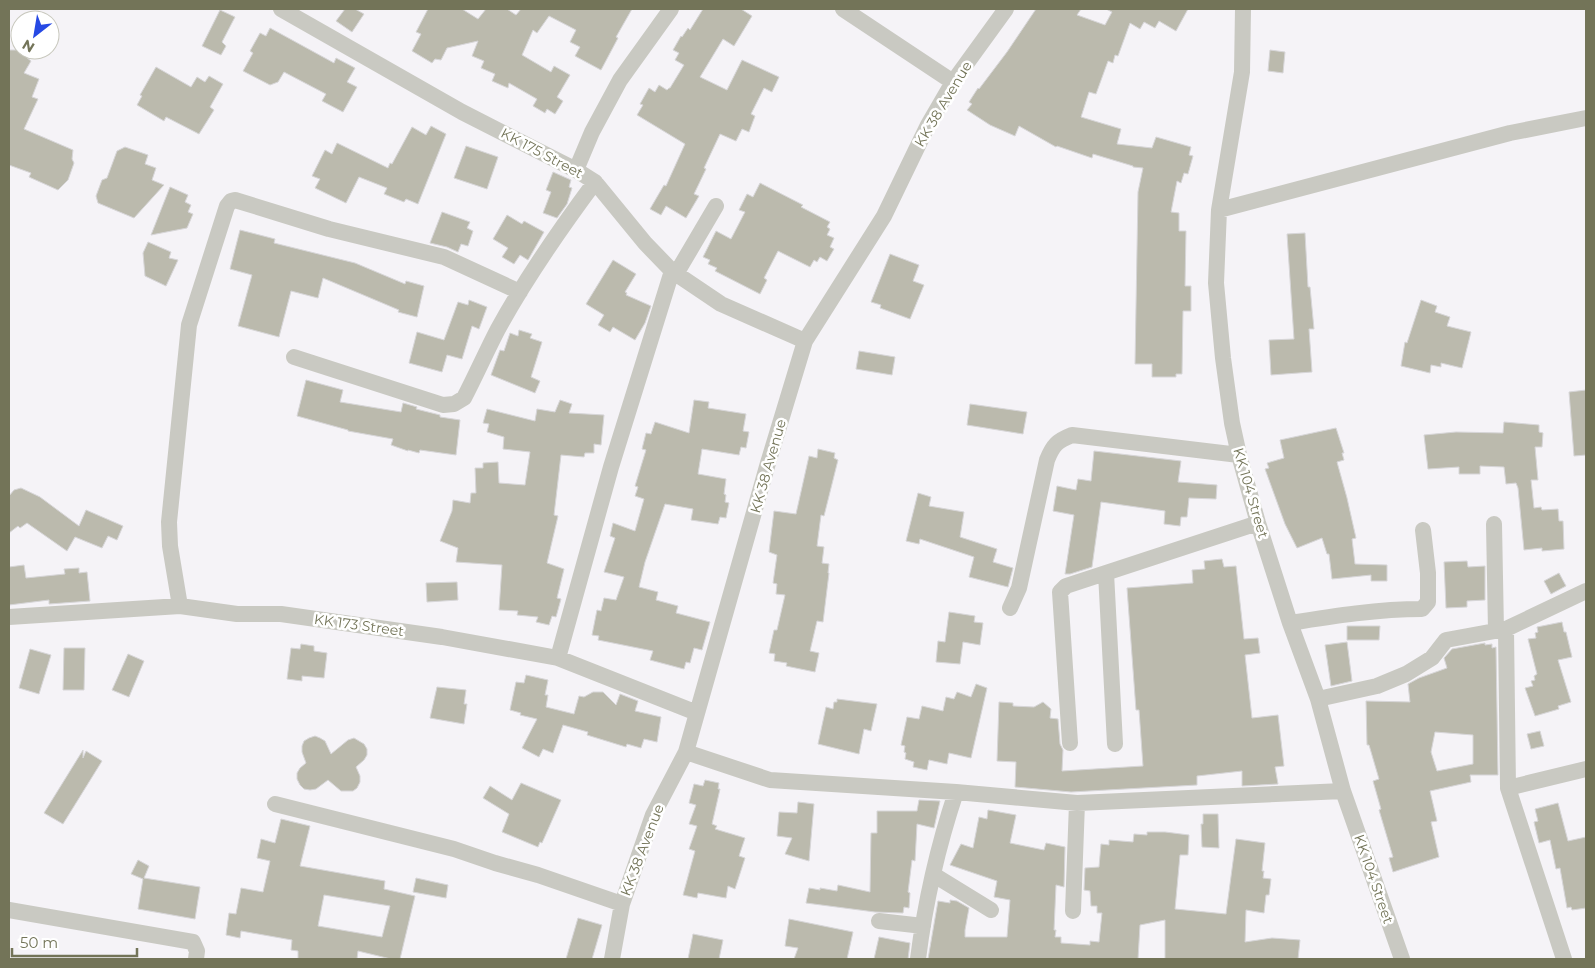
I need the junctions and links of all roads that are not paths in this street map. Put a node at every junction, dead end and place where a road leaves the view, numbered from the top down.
1 (281, 9) edge
2 (671, 9) edge
3 (843, 9) edge
4 (1006, 9) edge
5 (1243, 9) edge
6 (954, 82) junction
7 (1586, 118) edge
8 (576, 170) junction
9 (595, 182) junction
10 (716, 206) dead end
11 (1219, 210) junction
12 (674, 272) junction
13 (520, 292) junction
14 (805, 341) junction
15 (294, 357) dead end
16 (1239, 455) junction
17 (1258, 523) junction
18 (1494, 524) dead end
19 (1424, 530) dead end
20 (1106, 573) junction
21 (1586, 591) edge
22 (180, 606) junction
23 (1010, 608) dead end
24 (9, 617) edge
25 (1290, 622) junction
26 (1501, 630) junction
27 (558, 658) junction
28 (1318, 699) junction
29 (697, 713) junction
30 (1070, 743) dead end
31 (1114, 744) dead end
32 (686, 752) junction
33 (1586, 769) edge
34 (1508, 788) junction
35 (1343, 791) junction
36 (956, 792) junction
37 (1077, 803) junction
38 (276, 804) dead end
39 (934, 875) junction
40 (622, 904) junction
41 (9, 910) edge
42 (991, 910) dead end
43 (1073, 911) dead end
44 (878, 921) dead end
45 (922, 926) junction
46 (196, 959) edge
47 (612, 959) edge
48 (918, 959) edge
49 (1402, 959) edge
50 (1564, 959) edge

1 - 8 street, KK 175 Street
2 - 8 street
3 - 6 street
4 - 6 street, KK 38 Avenue
5 - 11 street, KK 104 Street
6 - 14 street, KK 38 Avenue
7 - 11 street
8 - 9 street, KK 175 Street
9 - 12 street, KK 175 Street
9 - 13 street
10 - 12 street
11 - 16 street, KK 104 Street
12 - 14 street, KK 175 Street
12 - 27 street
13 - 15 street
13 - 22 street
14 - 29 street, KK 38 Avenue
16 - 17 street, KK 104 Street
16 - 23 street
17 - 20 street
17 - 25 street, KK 104 Street
18 - 26 street
19 - 25 street
20 - 30 street
20 - 31 street
21 - 26 street
22 - 24 street, KK 173 Street
22 - 27 street, KK 173 Street
25 - 28 street, KK 104 Street
26 - 28 street
26 - 34 street
27 - 29 street, KK 173 Street
28 - 35 street, KK 104 Street
29 - 32 street, KK 38 Avenue
32 - 36 street
32 - 40 street, KK 38 Avenue
33 - 34 street
34 - 50 street
35 - 37 street
35 - 49 street, KK 104 Street
36 - 37 street
36 - 39 street
37 - 43 street
38 - 40 street
39 - 42 street
39 - 45 street
40 - 47 street, KK 38 Avenue
41 - 46 street
44 - 45 street
45 - 48 street

